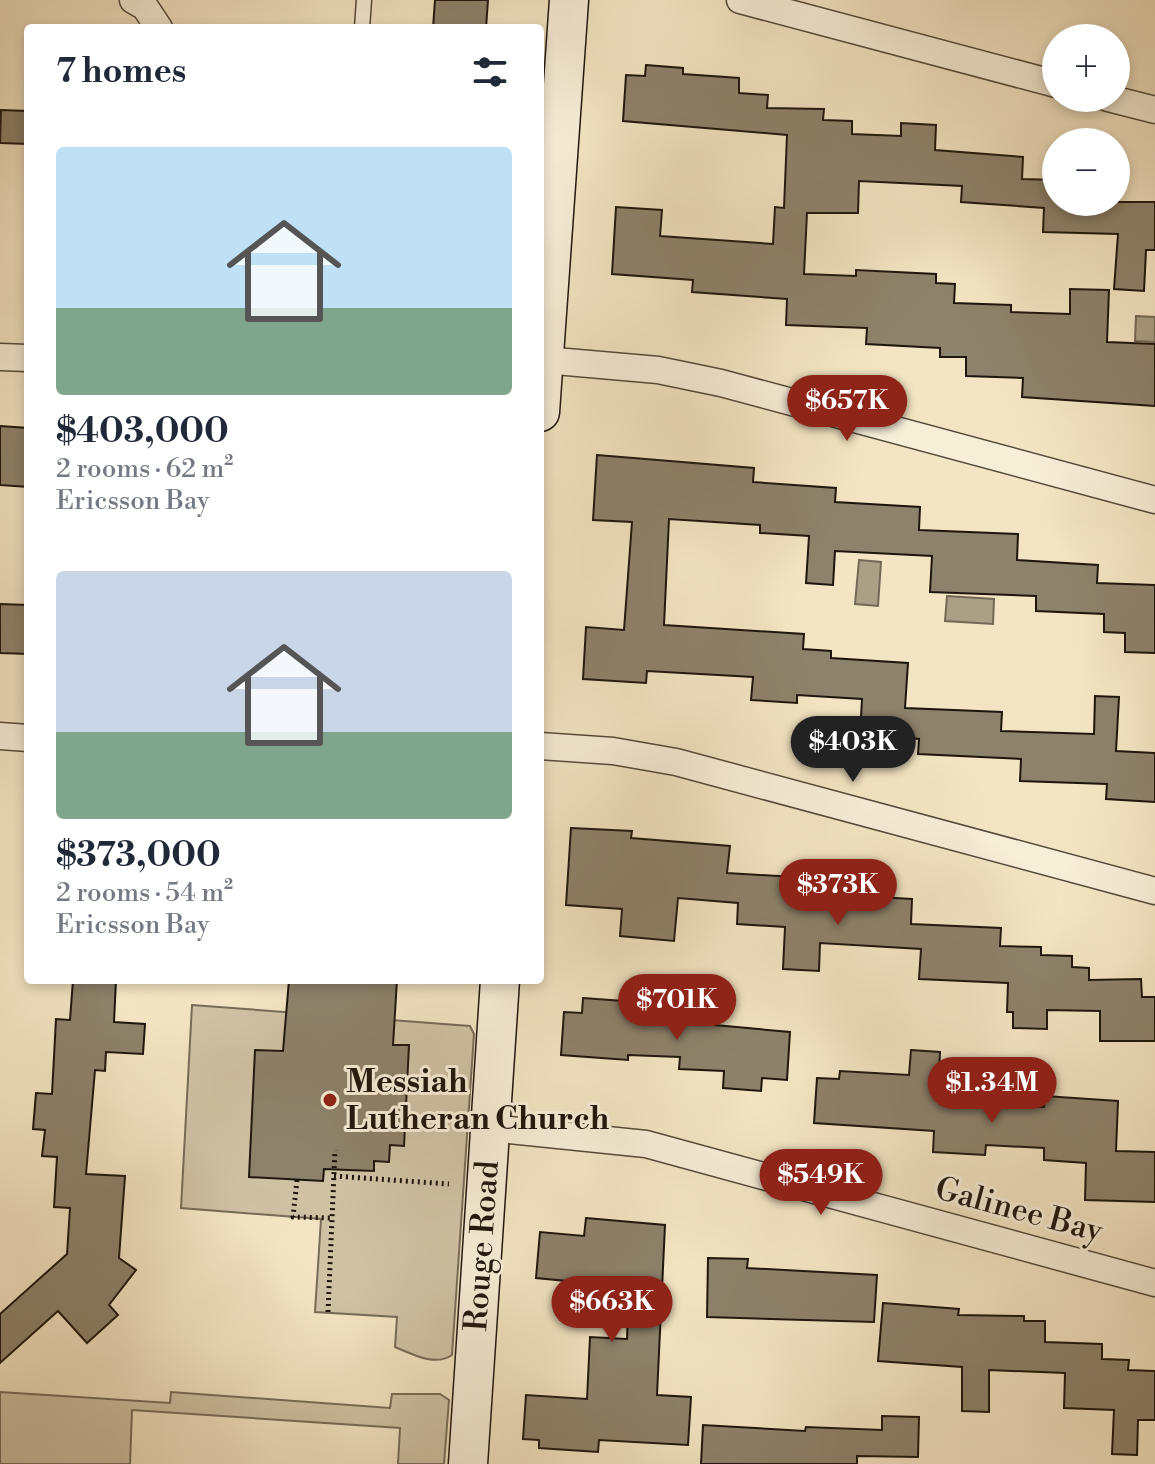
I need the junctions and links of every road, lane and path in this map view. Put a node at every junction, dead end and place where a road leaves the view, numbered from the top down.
1 (133, 0) edge
2 (364, 0) edge
3 (569, 0) edge
4 (740, 0) edge
5 (156, 24) edge
6 (362, 24) edge
7 (1042, 80) edge
8 (1130, 104) edge
9 (1155, 110) edge
10 (0, 357) edge
11 (24, 358) edge
12 (544, 360) joint
13 (1155, 500) edge
14 (0, 736) edge
15 (24, 738) edge
16 (544, 746) edge
17 (1155, 891) edge
18 (500, 984) edge
19 (490, 1128) junction
20 (335, 1150) dead end
21 (334, 1176) junction
22 (297, 1180) dead end
23 (449, 1184) dead end
24 (332, 1218) junction
25 (1155, 1283) edge
26 (328, 1312) dead end
27 (468, 1464) edge

1 - 5 street
2 - 6 lane
3 - 12 street
4 - 7 street
8 - 9 street
10 - 11 street
12 - 13 street
14 - 15 street
16 - 17 street
18 - 19 street, Rouge Road
19 - 25 street, Galinee Bay
19 - 27 street, Rouge Road
20 - 21 path
21 - 23 path
21 - 24 path
22 - 24 path
24 - 26 path

